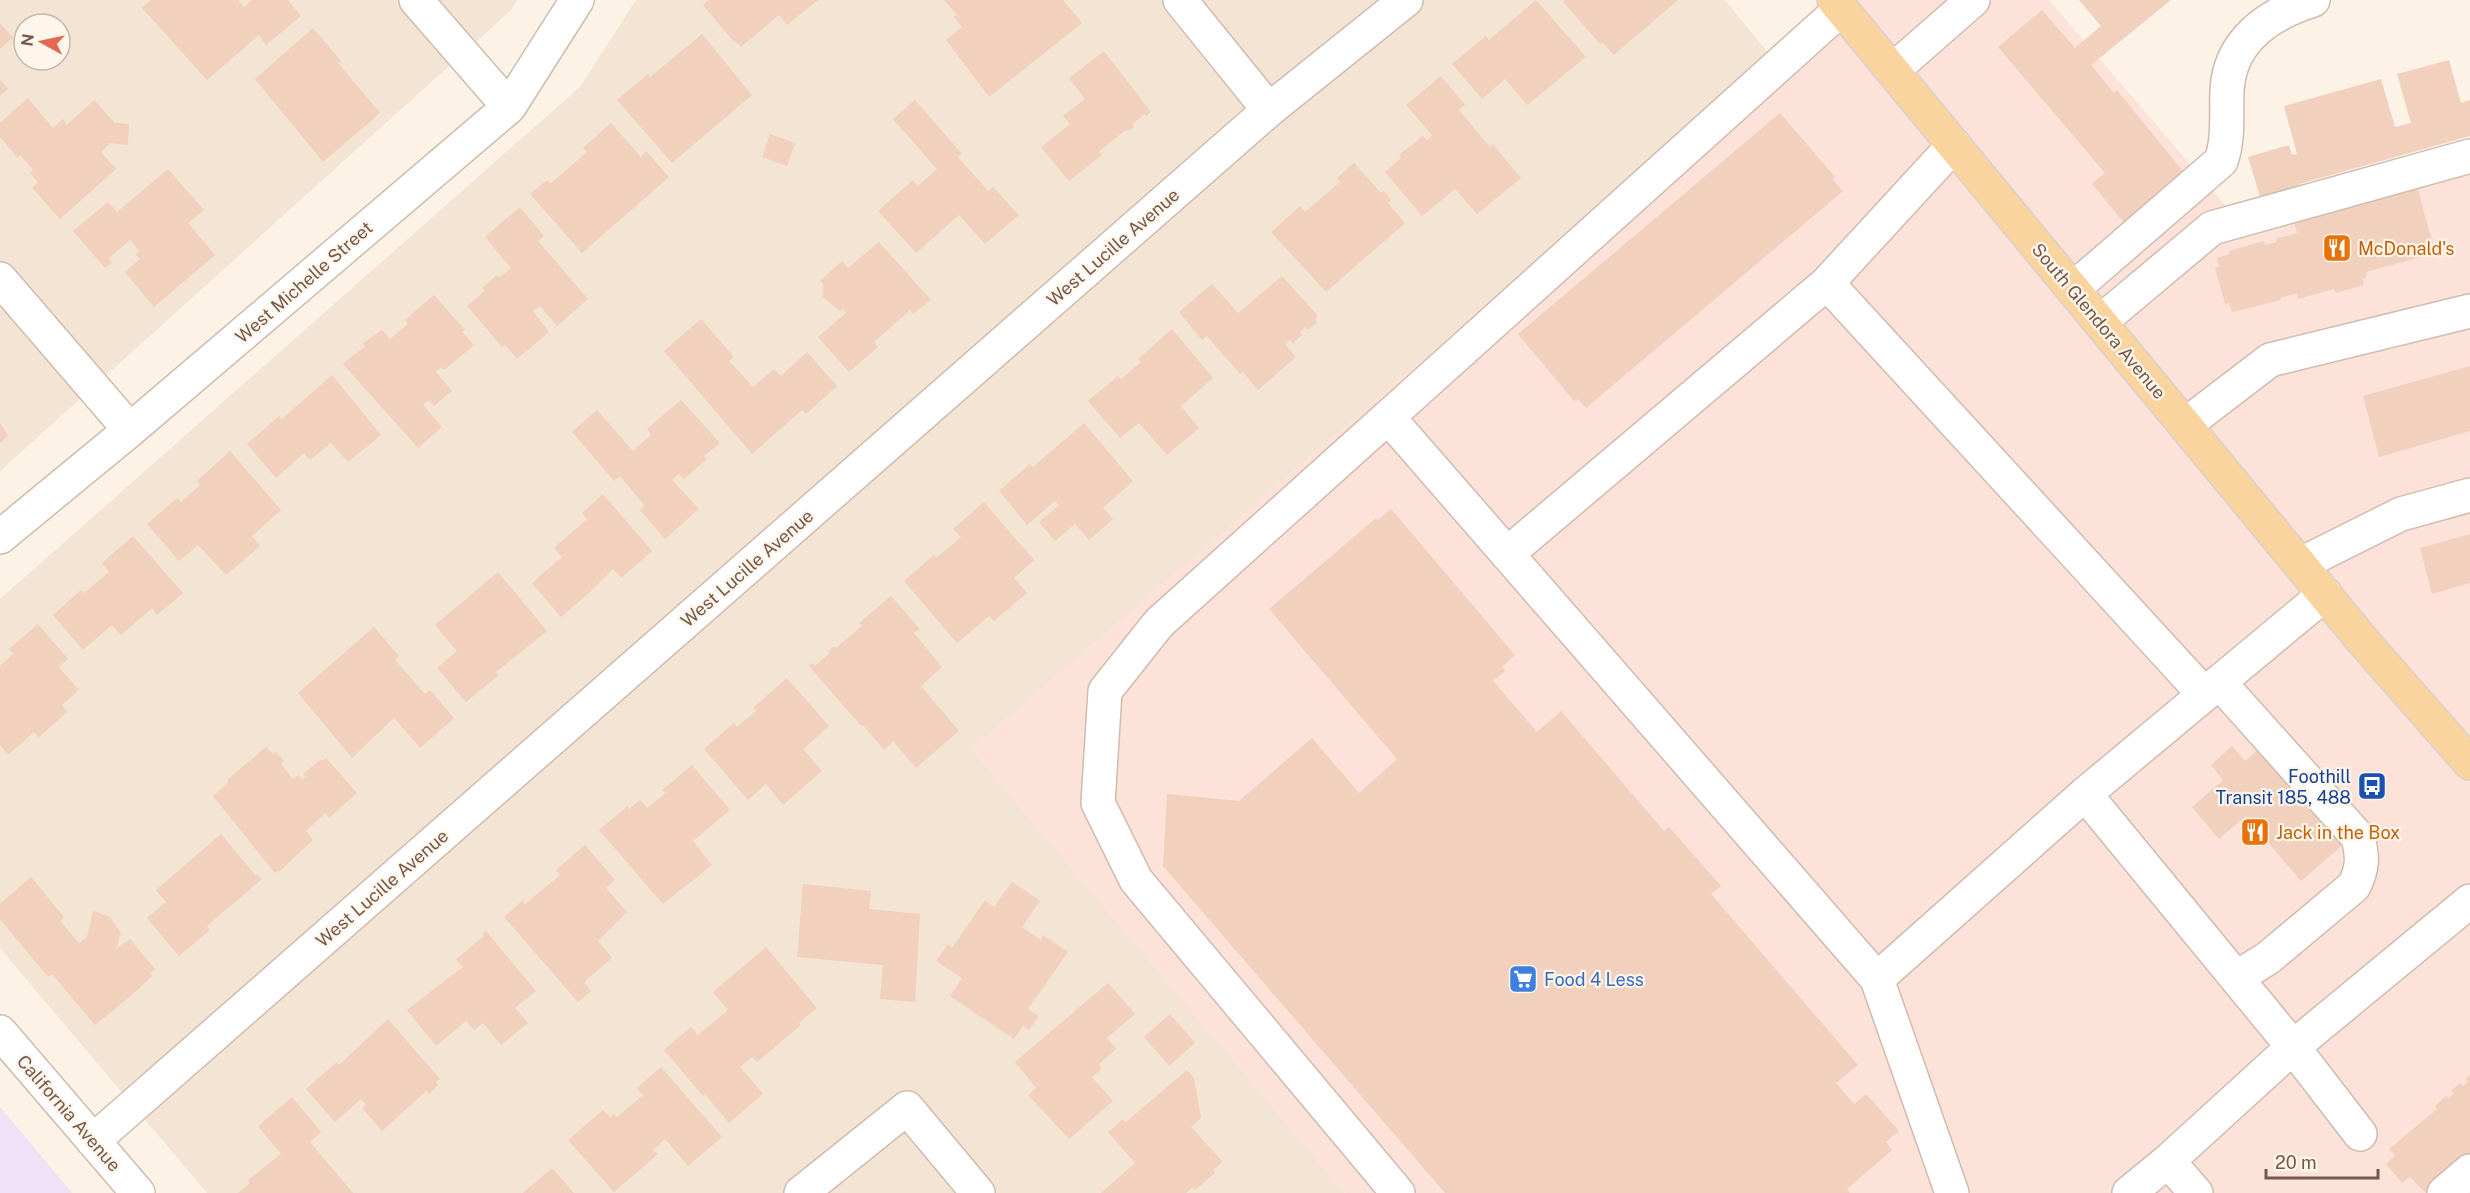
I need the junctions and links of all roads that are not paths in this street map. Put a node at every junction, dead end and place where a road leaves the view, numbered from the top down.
1 (416, 0) edge
2 (577, 0) edge
3 (1180, 0) edge
4 (1406, 0) edge
5 (1973, 0) edge
6 (2313, 0) edge
7 (1838, 4) edge
8 (1893, 70) junction
9 (508, 107) junction
10 (1269, 110) junction
11 (1954, 145) junction
12 (2470, 156) edge
13 (0, 279) edge
14 (1827, 283) junction
15 (2073, 289) junction
16 (2470, 311) edge
17 (2100, 322) junction
18 (1388, 417) junction
19 (2185, 425) junction
20 (130, 430) junction
21 (2470, 495) edge
22 (0, 537) edge
23 (1508, 554) junction
24 (2301, 564) junction
25 (2325, 594) junction
26 (2212, 688) junction
27 (2470, 763) edge
28 (2085, 794) junction
29 (2470, 902) edge
30 (2236, 978) junction
31 (1877, 979) junction
32 (0, 1032) edge
33 (2293, 1047) junction
34 (2360, 1134) dead end
35 (93, 1141) junction
36 (2168, 1161) junction
37 (2470, 1171) edge
38 (138, 1193) edge
39 (801, 1193) edge
40 (978, 1193) edge
41 (1398, 1193) edge
42 (1952, 1193) edge
43 (2129, 1193) edge
44 (2196, 1193) edge
45 (2444, 1193) edge

1 - 9 street
2 - 9 street, West Michelle Street
3 - 10 street
4 - 10 street, West Lucille Avenue
5 - 8 street
6 - 15 street
7 - 8 main road, South Glendora Avenue
7 - 18 street
8 - 11 main road, South Glendora Avenue
9 - 20 street, West Michelle Street
10 - 35 street, West Lucille Avenue
11 - 14 street
11 - 15 main road, South Glendora Avenue
12 - 17 street
13 - 20 street
14 - 23 street
14 - 26 street
15 - 17 main road, South Glendora Avenue
16 - 19 street
17 - 19 main road, South Glendora Avenue
18 - 23 street
18 - 41 street
19 - 24 main road, South Glendora Avenue
20 - 22 street, West Michelle Street
21 - 24 street
23 - 31 street
24 - 25 main road, South Glendora Avenue
25 - 26 street
25 - 27 main road, South Glendora Avenue
26 - 28 street
26 - 30 street
28 - 30 street
28 - 31 street
29 - 33 street
30 - 33 street
31 - 42 street
32 - 35 street, California Avenue
33 - 34 street
33 - 36 street
35 - 38 street, California Avenue
36 - 43 street
36 - 44 street
37 - 45 street
39 - 40 street

